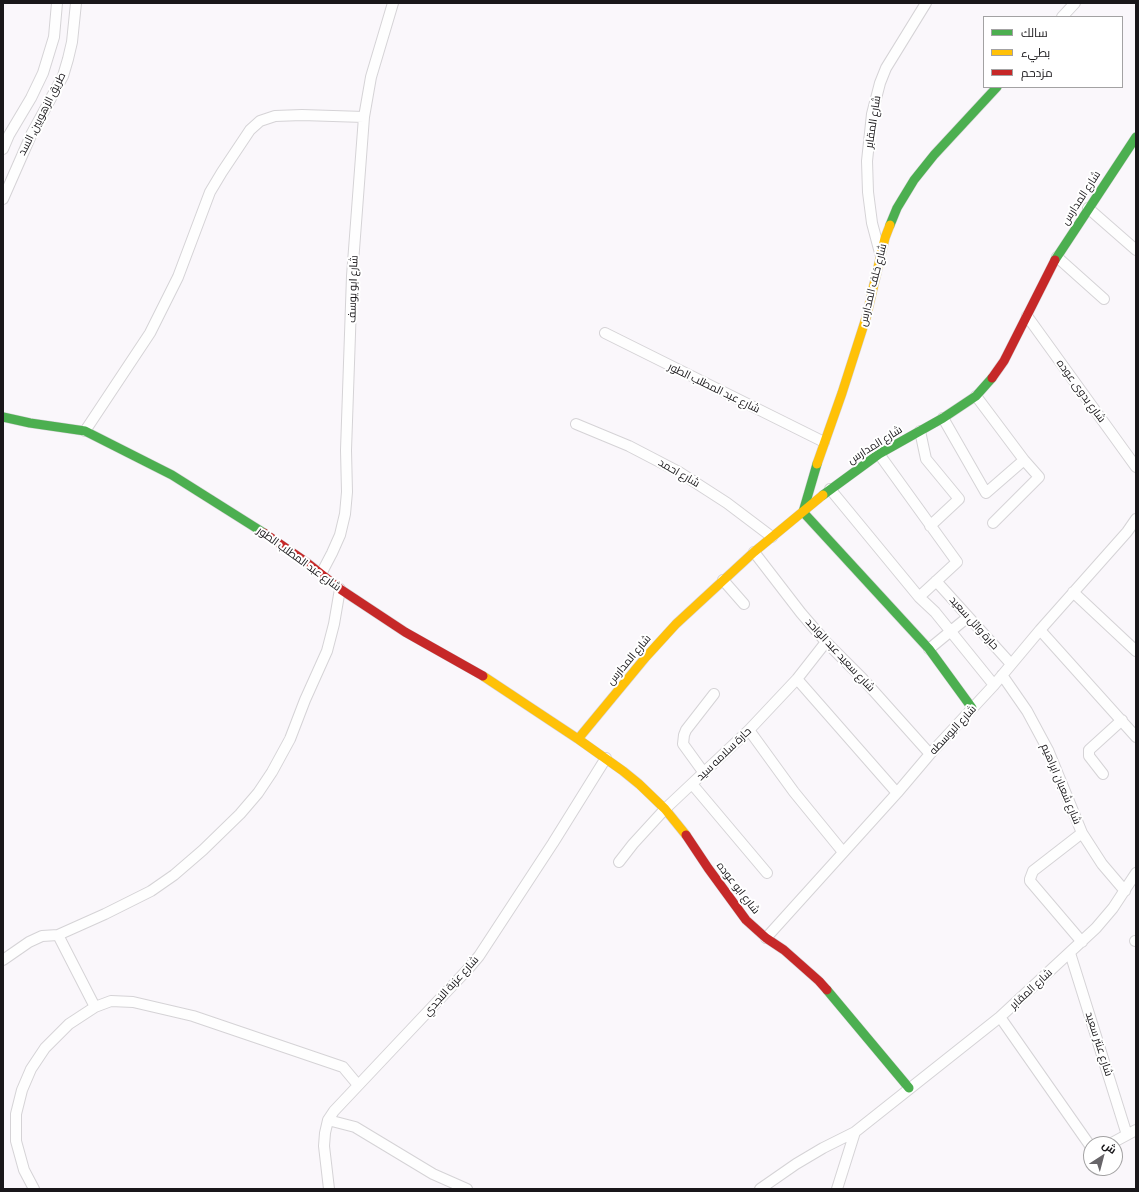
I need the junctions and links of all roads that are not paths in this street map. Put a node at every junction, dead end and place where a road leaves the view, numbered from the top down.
1 (57, 3) edge
2 (76, 3) edge
3 (393, 3) edge
4 (926, 3) edge
5 (1075, 3) edge
6 (1063, 16) edge
7 (996, 88) edge
8 (364, 117) junction
9 (1136, 137) edge
10 (3, 148) edge
11 (3, 199) edge
12 (1088, 208) junction
13 (1136, 250) edge
14 (880, 253) junction
15 (1057, 257) junction
16 (1104, 299) dead end
17 (1027, 316) junction
18 (605, 333) dead end
19 (976, 396) junction
20 (3, 417) edge
21 (943, 418) junction
22 (576, 424) dead end
23 (85, 431) junction
24 (920, 431) junction
25 (824, 442) junction
26 (879, 454) junction
27 (1024, 460) junction
28 (1136, 467) edge
29 (830, 489) junction
30 (803, 512) junction
31 (1136, 519) edge
32 (993, 523) dead end
33 (930, 526) junction
34 (772, 537) junction
35 (754, 552) junction
36 (321, 574) junction
37 (723, 580) junction
38 (936, 581) junction
39 (340, 589) junction
40 (1073, 592) junction
41 (919, 597) junction
42 (744, 604) dead end
43 (968, 617) junction
44 (1040, 630) junction
45 (950, 631) junction
46 (826, 642) junction
47 (929, 649) junction
48 (1136, 651) edge
49 (1011, 664) junction
50 (1002, 675) junction
51 (797, 679) junction
52 (994, 684) junction
53 (714, 694) dead end
54 (972, 708) junction
55 (1122, 720) junction
56 (750, 730) junction
57 (1136, 737) edge
58 (578, 739) junction
59 (930, 754) junction
60 (606, 758) junction
61 (704, 773) junction
62 (1102, 774) dead end
63 (692, 784) junction
64 (897, 793) junction
65 (665, 809) junction
66 (1082, 833) junction
67 (843, 852) junction
68 (619, 862) dead end
69 (767, 873) dead end
70 (1136, 873) edge
71 (1125, 890) junction
72 (58, 935) junction
73 (766, 938) junction
74 (1082, 942) junction
75 (1070, 953) junction
76 (3, 960) edge
77 (95, 1007) junction
78 (1000, 1017) junction
79 (358, 1085) junction
80 (909, 1088) junction
81 (328, 1120) junction
82 (855, 1132) junction
83 (1132, 1132) edge
84 (1083, 1136) edge
85 (1123, 1137) edge
86 (34, 1189) edge
87 (330, 1189) edge
88 (467, 1189) edge
89 (760, 1189) edge
90 (837, 1189) edge

1 - 10 street, طريق الزهويين, السد
2 - 11 street, طريق الزهويين, السد
3 - 8 street, شارع ابو يوسف
4 - 14 street, شارع المقابر
5 - 6 street
7 - 14 street, شارع خلف المدارس
8 - 23 street
8 - 36 street, شارع ابو يوسف
9 - 12 street, شارع المدارس
12 - 13 street
12 - 15 street, شارع المدارس
14 - 25 street, شارع خلف المدارس
15 - 16 street
15 - 17 street, شارع المدارس
17 - 19 street, شارع المدارس
17 - 28 street, شارع بدوى عوده
18 - 25 street, شارع عبد المطلب الطور
19 - 21 street, شارع المدارس
19 - 27 street
20 - 23 street, شارع عبد المطلب الطور
21 - 24 street, شارع المدارس
21 - 27 street
22 - 34 street, شارع احمد
23 - 36 street, شارع عبد المطلب الطور
24 - 26 street, شارع المدارس
24 - 33 street
25 - 30 street, شارع خلف المدارس
26 - 29 street, شارع المدارس
26 - 33 street
27 - 32 street
29 - 30 street, شارع المدارس
29 - 41 street
30 - 34 street, شارع المدارس
30 - 47 street
31 - 40 street, شارع البوسطه
33 - 38 street
34 - 35 street, شارع المدارس
35 - 37 street, شارع المدارس
35 - 46 street, شارع سعيد عبد الواحد
36 - 39 street, شارع عبد المطلب الطور
37 - 42 street
37 - 58 street, شارع المدارس
38 - 41 street
38 - 43 street, حارة وائل سعيد
39 - 58 street, شارع عبد المطلب الطور
39 - 72 street
40 - 44 street, شارع البوسطه
40 - 48 street
41 - 45 street
43 - 45 street
43 - 49 street, حارة وائل سعيد
44 - 49 street, شارع البوسطه
44 - 55 street
45 - 47 street
45 - 52 street
46 - 51 street, حارة سلامه سيد
46 - 59 street, شارع سعيد عبد الواحد
47 - 54 street
49 - 50 street, شارع البوسطه
50 - 52 street, شارع البوسطه
50 - 66 street, شارع شعبان ابراهيم
51 - 56 street, حارة سلامه سيد
51 - 64 street
52 - 54 street, شارع البوسطه
53 - 61 street
54 - 59 street, شارع البوسطه
55 - 57 street
55 - 62 street
56 - 61 street, حارة سلامه سيد
56 - 67 street
58 - 60 street, شارع ابو عوده
59 - 64 street, شارع البوسطه
60 - 65 street, شارع ابو عوده
60 - 79 street, شارع عزبة النجدي
61 - 63 street, حارة سلامه سيد
63 - 65 street, حارة سلامه سيد
63 - 69 street
64 - 67 street, شارع البوسطه
65 - 68 street, حارة سلامه سيد
65 - 73 street, شارع ابو عوده
66 - 71 street, شارع شعبان ابراهيم
66 - 74 street
67 - 73 street, شارع البوسطه
70 - 71 street, شارع المقابر
71 - 74 street, شارع المقابر
72 - 76 street
72 - 77 street
73 - 80 street, شارع ابو عوده
74 - 75 street, شارع المقابر
75 - 78 street, شارع المقابر
75 - 83 street, شارع عنتر سعيد
77 - 79 street
77 - 86 street
78 - 80 street, شارع المقابر
78 - 84 street
79 - 81 street, شارع عزبة النجدي
80 - 82 street, شارع المقابر
81 - 87 street, شارع عزبة النجدي
81 - 88 street
82 - 89 street, شارع المقابر
82 - 90 street
83 - 85 street

